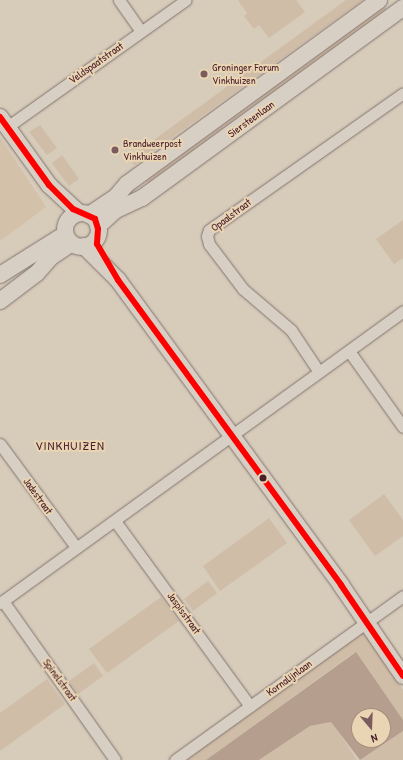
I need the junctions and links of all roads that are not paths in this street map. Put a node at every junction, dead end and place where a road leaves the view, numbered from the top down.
1 (119, 0) edge
2 (186, 0) edge
3 (379, 0) edge
4 (403, 8) edge
5 (142, 31) junction
6 (403, 93) edge
7 (4, 122) edge
8 (81, 229) junction
9 (0, 276) edge
10 (0, 300) edge
11 (403, 311) edge
12 (349, 351) junction
13 (319, 372) junction
14 (403, 427) edge
15 (231, 435) junction
16 (0, 444) edge
17 (115, 521) junction
18 (76, 547) junction
19 (403, 596) edge
20 (2, 602) edge
21 (366, 622) junction
22 (403, 676) edge
23 (250, 706) junction
24 (115, 760) edge
25 (174, 760) edge

1 - 5 street
2 - 5 street, Veldspaatstraat
3 - 8 main road, Siersteenlaan
4 - 8 main road, Siersteenlaan
5 - 7 street, Veldspaatstraat
6 - 13 street, Opaalstraat
7 - 8 main road
8 - 9 main road, Siersteenlaan
8 - 10 main road, Siersteenlaan
8 - 15 main road
11 - 12 street
12 - 13 street
12 - 14 street
13 - 15 street
15 - 17 street
15 - 21 main road
16 - 18 street, Jadestraat
17 - 18 street
17 - 23 street, Jaspisstraat
18 - 20 street
19 - 21 street, Kornalijnlaan
20 - 24 street, Spinelstraat
21 - 22 main road
21 - 23 street, Kornalijnlaan
23 - 25 street, Kornalijnlaan

